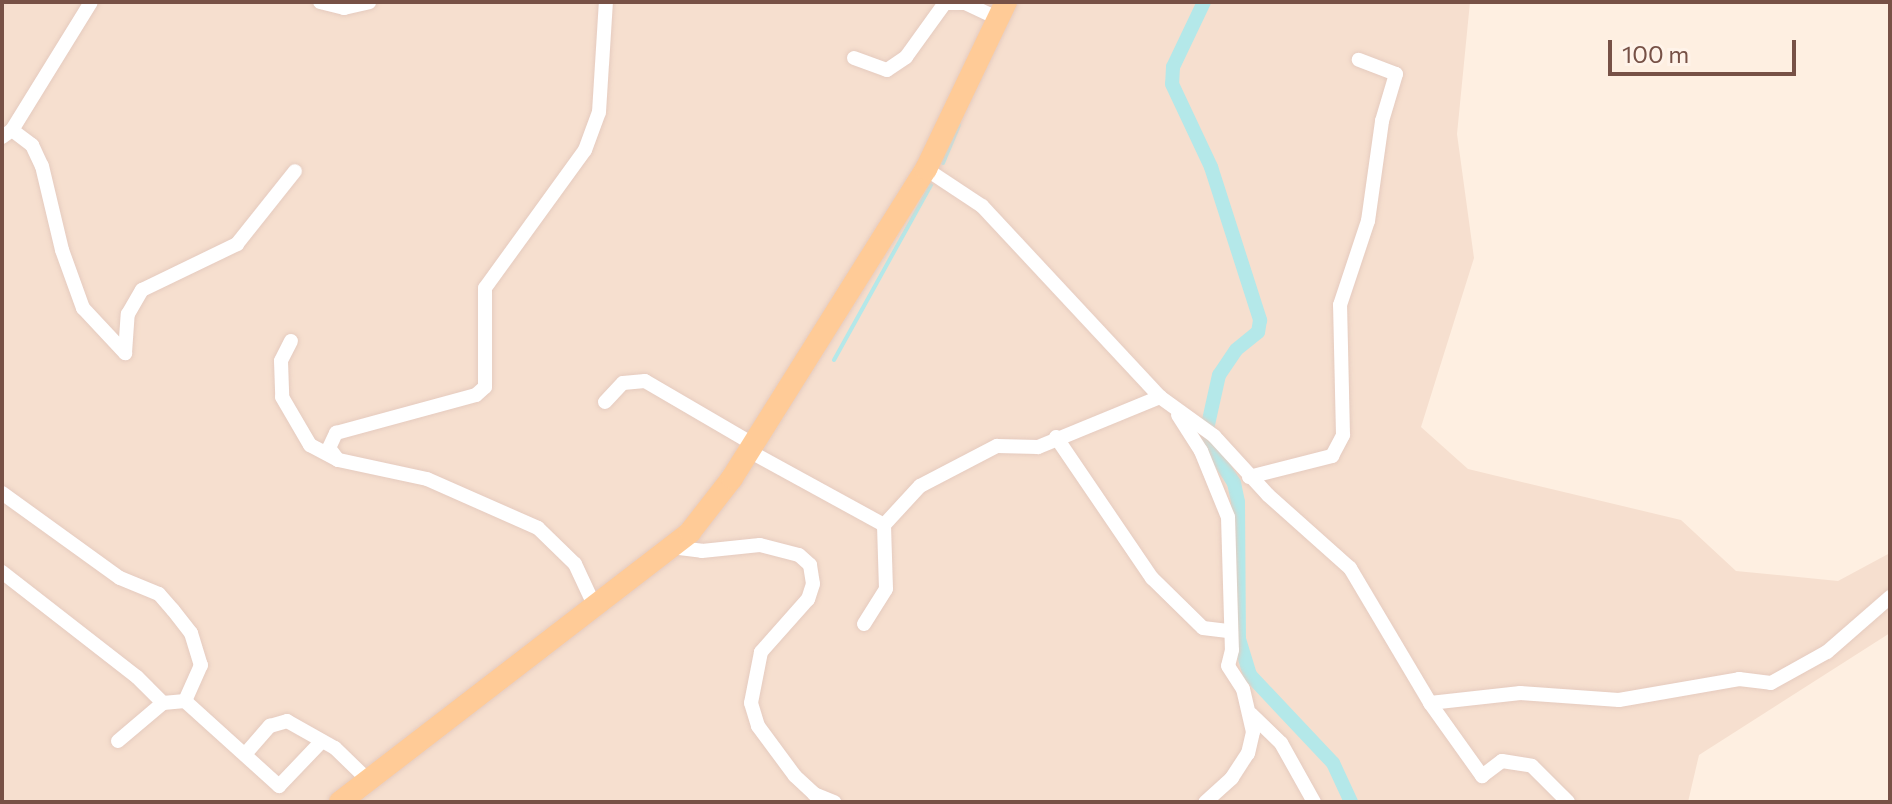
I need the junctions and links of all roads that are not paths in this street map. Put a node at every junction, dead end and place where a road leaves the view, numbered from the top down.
1 (91, 2) edge
2 (320, 2) edge
3 (369, 2) edge
4 (606, 2) edge
5 (1003, 10) edge
6 (854, 58) dead end
7 (1359, 60) dead end
8 (7, 133) edge
9 (926, 169) junction
10 (295, 171) dead end
11 (291, 341) dead end
12 (1166, 401) junction
13 (605, 402) dead end
14 (1056, 437) junction
15 (751, 448) junction
16 (338, 460) junction
17 (1249, 477) junction
18 (2, 493) edge
19 (884, 525) junction
20 (671, 547) junction
21 (2, 572) edge
22 (1890, 597) edge
23 (596, 609) junction
24 (864, 624) dead end
25 (1228, 631) junction
26 (185, 701) junction
27 (163, 703) junction
28 (1430, 703) junction
29 (1251, 714) junction
30 (118, 741) dead end
31 (322, 741) junction
32 (247, 752) junction
33 (366, 778) junction
34 (340, 802) edge
35 (834, 802) edge
36 (1205, 802) edge
37 (1314, 802) edge
38 (1568, 802) edge

1 - 8 street
2 - 3 street
4 - 16 street
5 - 6 street
5 - 9 main road
7 - 17 street
8 - 10 street
9 - 12 street
9 - 15 main road
11 - 16 street
12 - 14 street
12 - 17 street
12 - 25 street
13 - 15 street
14 - 19 street
14 - 25 street
15 - 19 street
15 - 20 main road
16 - 23 street
17 - 28 street
18 - 26 street
19 - 24 street
20 - 23 main road
20 - 35 street
21 - 27 street
22 - 28 street
23 - 33 main road
25 - 29 street
26 - 27 street
26 - 32 street
27 - 30 street
28 - 38 street
29 - 36 street
29 - 37 street
31 - 32 street
31 - 32 street
31 - 33 street
33 - 34 main road

